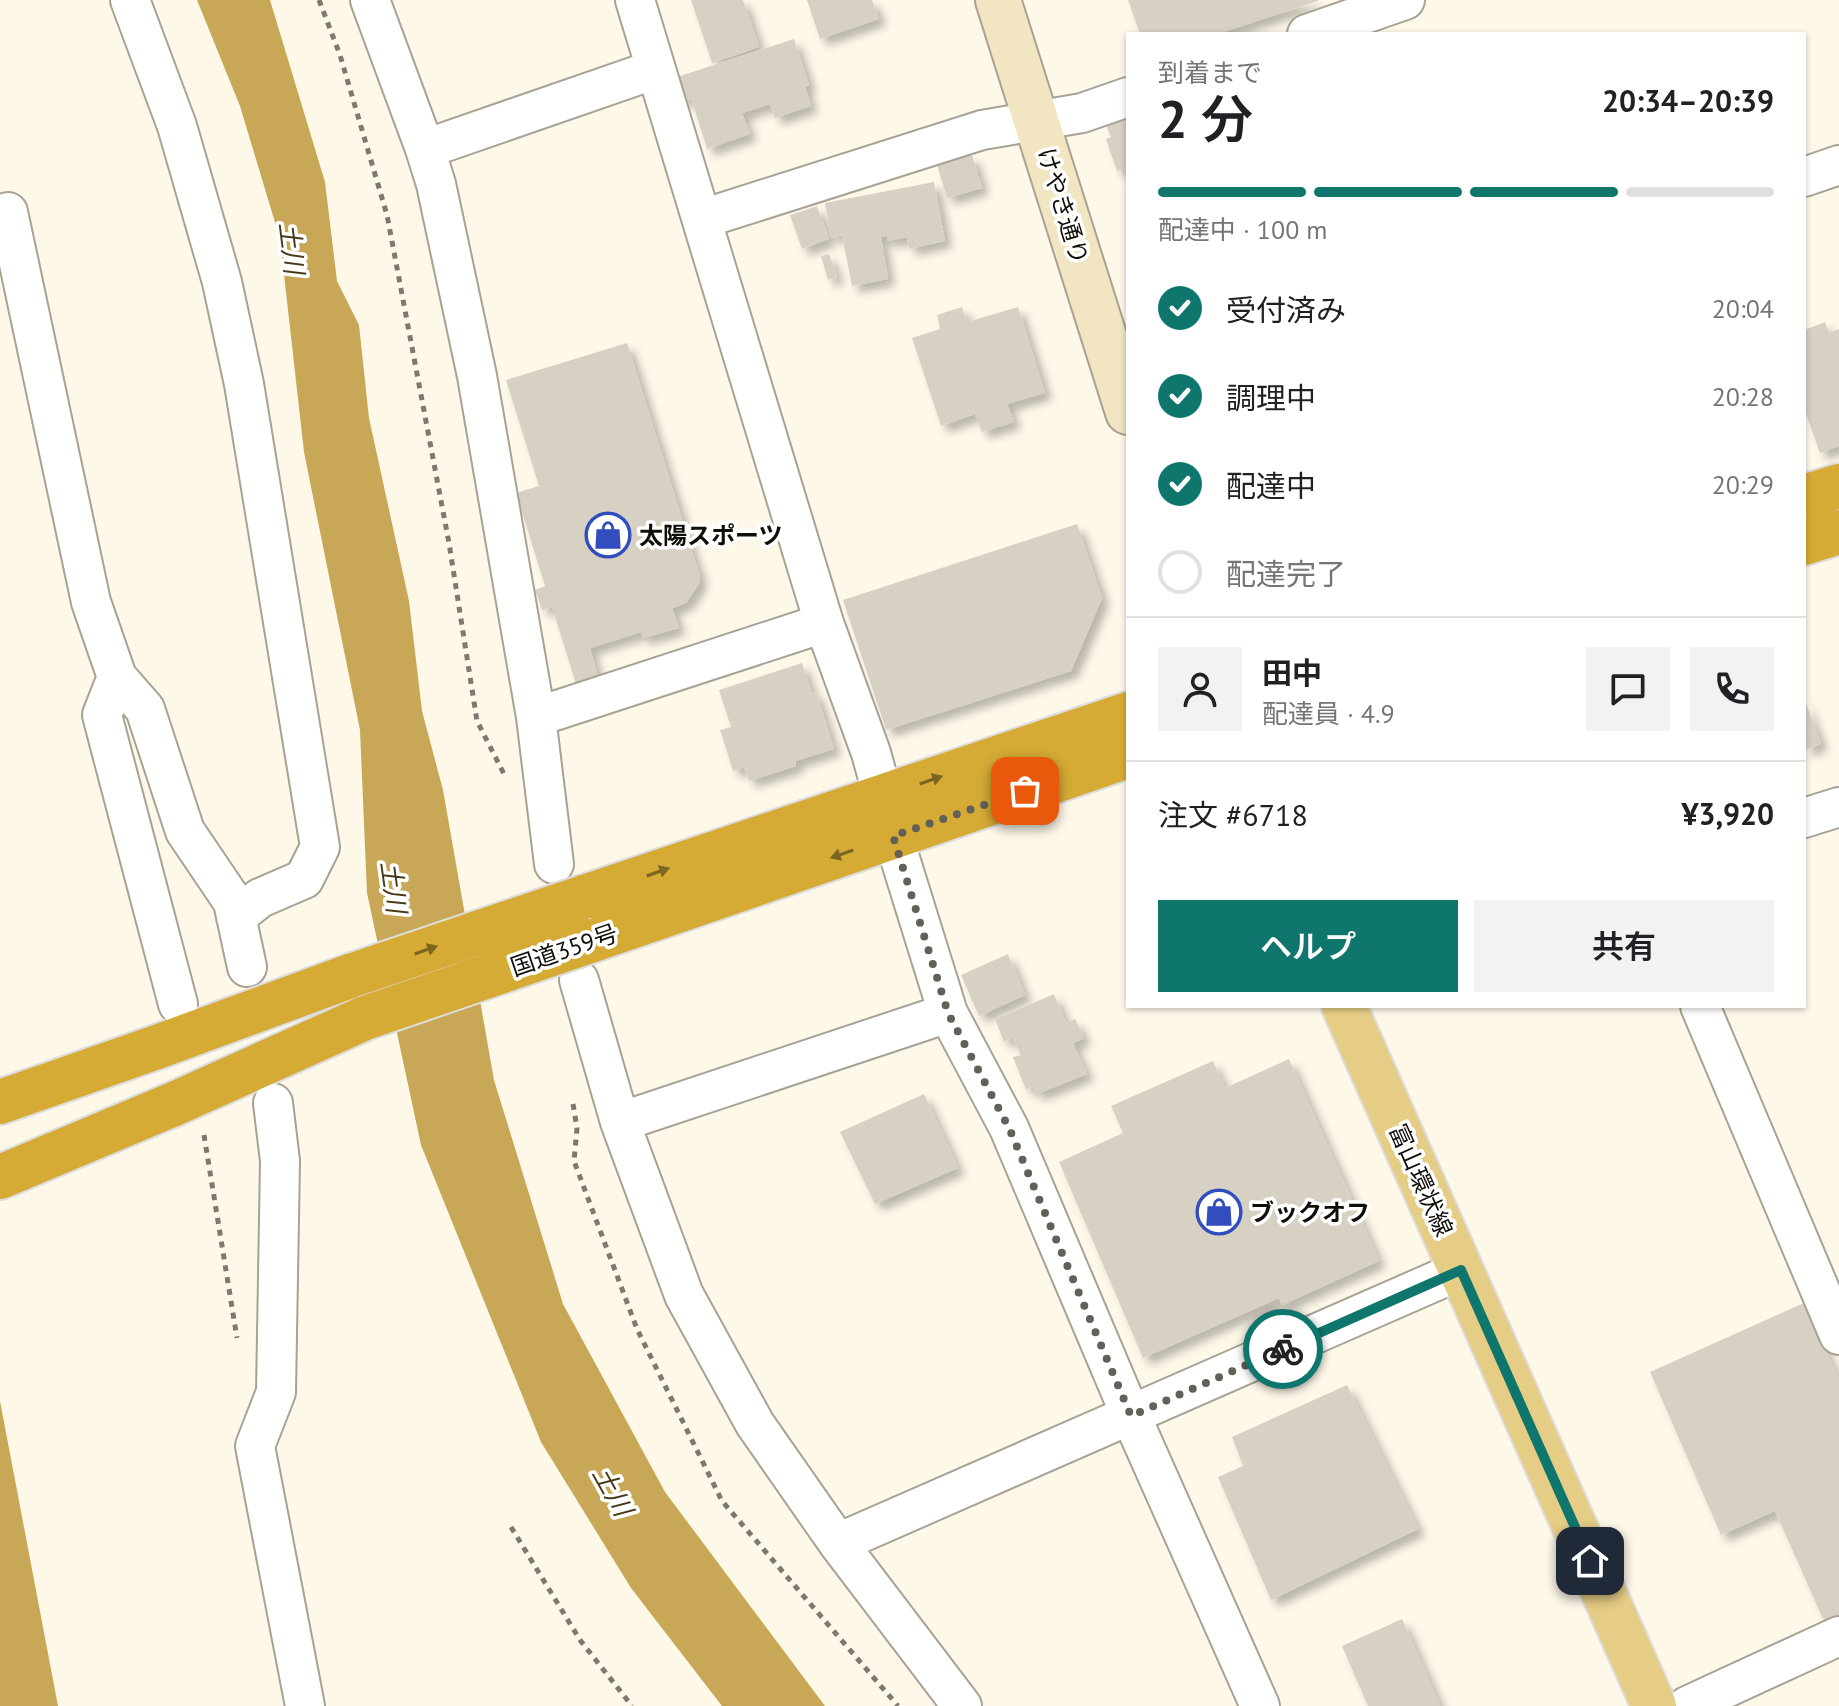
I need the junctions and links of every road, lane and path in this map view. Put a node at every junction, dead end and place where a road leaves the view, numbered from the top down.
1 (130, 0) edge
2 (370, 0) edge
3 (635, 0) edge
4 (998, 0) edge
5 (1405, 0) edge
6 (1350, 18) edge
7 (1312, 32) edge
8 (656, 69) junction
9 (1126, 98) edge
10 (1037, 122) junction
11 (425, 149) junction
12 (1839, 165) edge
13 (1806, 176) edge
14 (8, 212) dead end
15 (702, 219) junction
16 (1126, 406) edge
17 (1839, 486) edge
18 (1806, 496) edge
19 (1839, 532) edge
20 (1806, 542) edge
21 (824, 623) junction
22 (117, 677) junction
23 (1126, 715) edge
24 (536, 717) junction
25 (1126, 756) edge
26 (1839, 807) edge
27 (888, 816) junction
28 (1806, 817) edge
29 (554, 864) dead end
30 (236, 917) junction
31 (584, 960) junction
32 (247, 967) dead end
33 (1345, 1008) edge
34 (1701, 1008) edge
35 (948, 1013) junction
36 (173, 1067) junction
37 (0, 1076) edge
38 (0, 1102) edge
39 (273, 1103) dead end
40 (620, 1122) junction
41 (0, 1147) edge
42 (0, 1177) edge
43 (1461, 1270) junction
44 (1839, 1335) edge
45 (239, 1352) dead end
46 (1131, 1416) junction
47 (511, 1527) dead end
48 (838, 1543) junction
49 (1839, 1636) edge
50 (305, 1706) edge
51 (632, 1706) edge
52 (962, 1706) edge
53 (1260, 1706) edge
54 (1654, 1706) edge
55 (1687, 1706) edge

1 - 30 street
2 - 11 street
3 - 8 street
4 - 10 street, けやき通り
5 - 6 street
6 - 7 street
8 - 11 street
8 - 15 street
9 - 10 street
10 - 15 street
10 - 16 street, けやき通り
11 - 24 street
12 - 13 street
14 - 22 street
15 - 21 street
17 - 18 highway
19 - 20 highway
21 - 24 street
21 - 27 street
22 - 30 street
22 - 36 street
27 -> 23 highway, 国道359号
24 - 29 street
25 - 27 highway, 国道359号
26 - 28 street
27 -> 31 highway, 国道359号
27 - 35 street
36 -> 27 highway, 国道359号, bridge
30 - 32 street
31 - 36 highway, 国道359号, bridge
31 - 40 street
33 - 43 main road, 富山環状線
34 - 44 street
35 - 40 street
35 - 46 street
36 - 37 highway
36 - 38 highway, 国道359号
36 - 41 highway, 国道359号
36 - 42 highway
36 - 45 path
39 - 50 street
40 - 48 street
43 - 46 street
43 - 54 main road, 富山環状線
46 - 48 street
46 - 53 street
47 - 51 path
48 - 52 street
49 - 55 street

